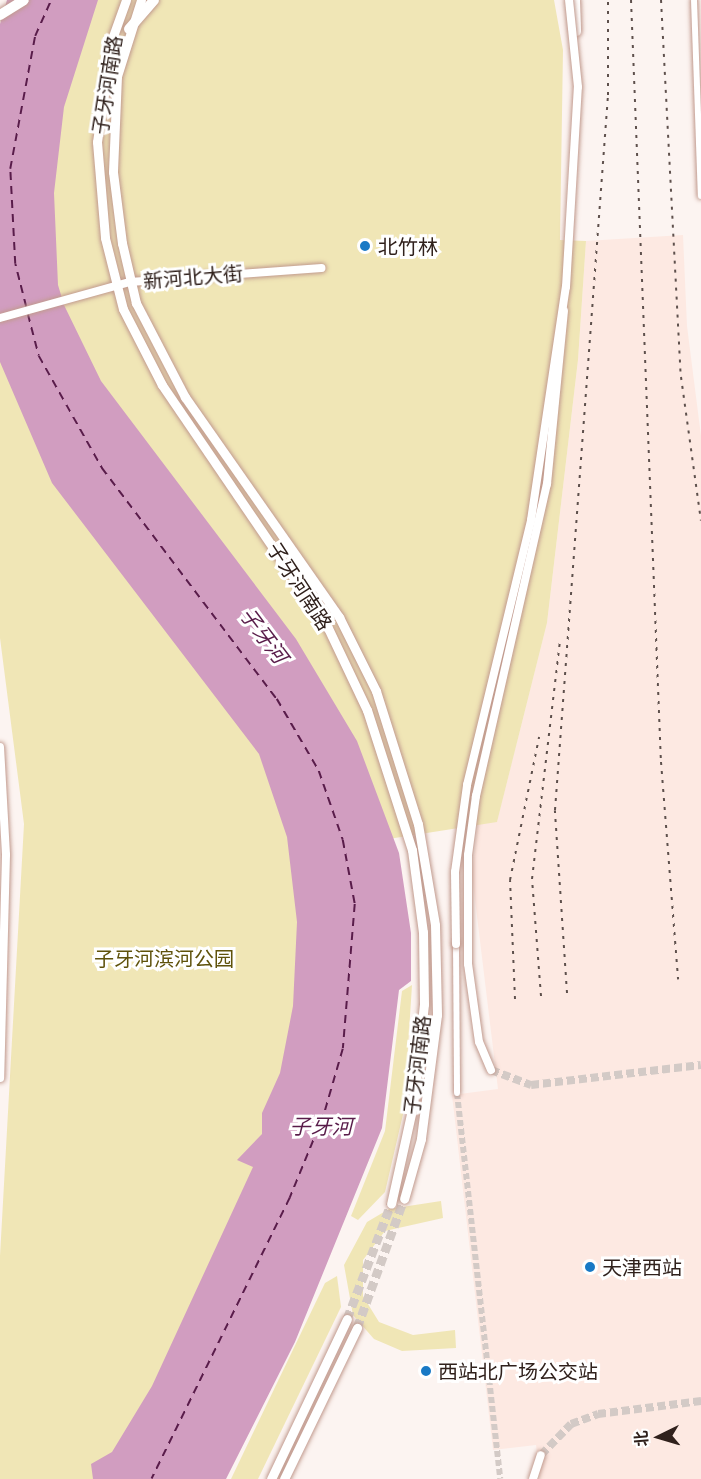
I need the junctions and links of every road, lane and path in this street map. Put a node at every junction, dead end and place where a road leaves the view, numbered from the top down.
1 (24, 0) edge
2 (126, 0) edge
3 (141, 0) edge
4 (154, 0) edge
5 (569, 0) edge
6 (575, 0) edge
7 (694, 0) edge
8 (701, 7) edge
9 (0, 15) edge
10 (695, 19) junction
11 (129, 29) junction
12 (576, 38) junction
13 (701, 196) edge
14 (321, 268) dead end
15 (130, 282) junction
16 (115, 285) junction
17 (566, 287) junction
18 (135, 299) junction
19 (121, 303) junction
20 (0, 318) edge
21 (0, 747) edge
22 (456, 944) joint
23 (491, 1070) dead end
24 (0, 1078) edge
25 (457, 1093) tunnel mouth
26 (405, 1199) tunnel mouth
27 (391, 1203) tunnel mouth
28 (347, 1319) tunnel mouth
29 (357, 1328) tunnel mouth
30 (541, 1455) tunnel mouth
31 (271, 1479) edge
32 (284, 1479) edge
33 (533, 1479) edge

1 - 9 main road
2 - 16 main road, 子牙河南路
3 - 11 main road, 子牙河南路
4 - 11 main road
5 - 12 street, bridge
6 - 12 main road, bridge
7 - 10 street
8 - 10 street
10 - 13 street
11 - 15 main road, 子牙河南路
12 - 17 street, bridge
14 - 15 street, 新河北大街
15 - 16 street, 新河北大街
15 - 18 main road, 子牙河南路
16 - 19 main road, 子牙河南路
16 - 20 street, 新河北大街
17 - 22 street, bridge
17 - 23 street, bridge
18 - 19 main road
18 - 26 main road, 子牙河南路
19 - 27 main road, 子牙河南路
21 - 24 street
22 - 25 street
28 - 31 main road
29 - 32 main road
30 - 33 street

